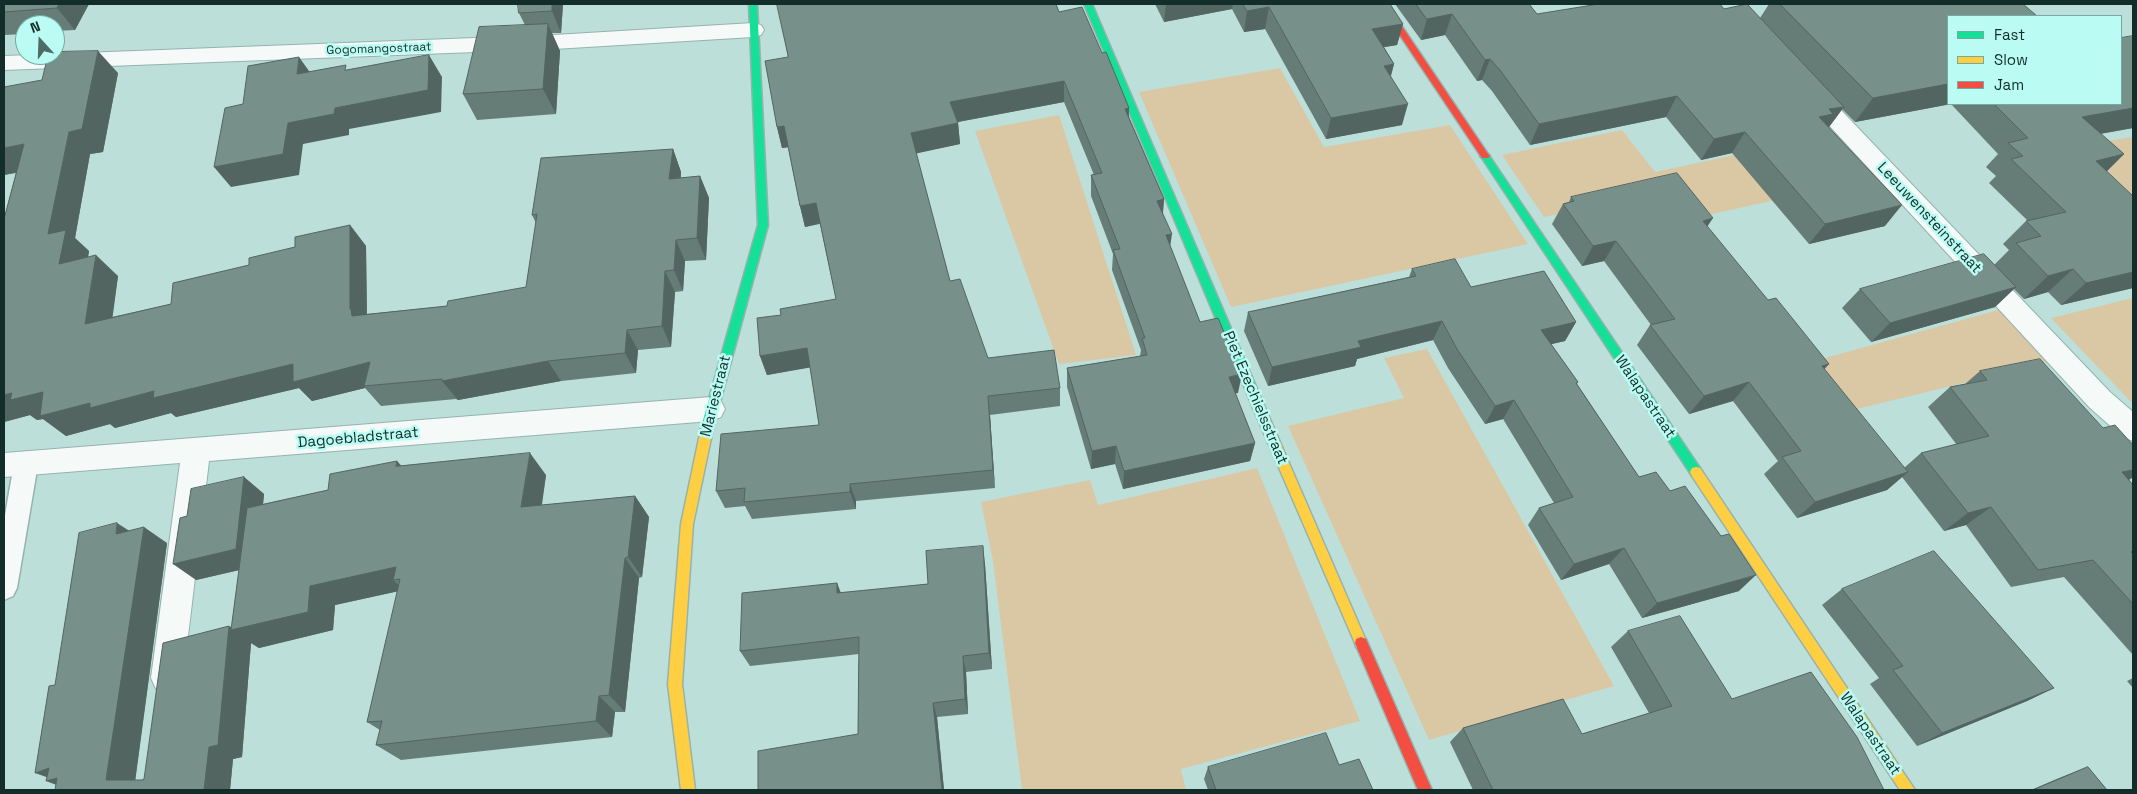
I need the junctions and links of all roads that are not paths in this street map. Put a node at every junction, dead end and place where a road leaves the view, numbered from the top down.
1 (753, 4) edge
2 (1088, 4) edge
3 (1383, 4) edge
4 (753, 30) junction
5 (4, 63) edge
6 (1796, 76) edge
7 (712, 409) junction
8 (2133, 430) edge
9 (196, 452) junction
10 (15, 464) edge
11 (4, 588) edge
12 (163, 703) edge
13 (688, 790) edge
14 (1425, 790) edge
15 (1908, 790) edge

1 - 4 street, Mariestraat
2 - 14 street, Piet Ezechielsstraat
3 - 15 street, Walapastraat
4 - 5 street, Gogomangostraat
4 - 7 street, Mariestraat
6 - 8 street, Leeuwensteinstraat
7 - 9 street, Dagoebladstraat
7 - 13 street, Mariestraat
9 - 10 street, Dagoebladstraat
9 - 12 street
10 - 11 lane

